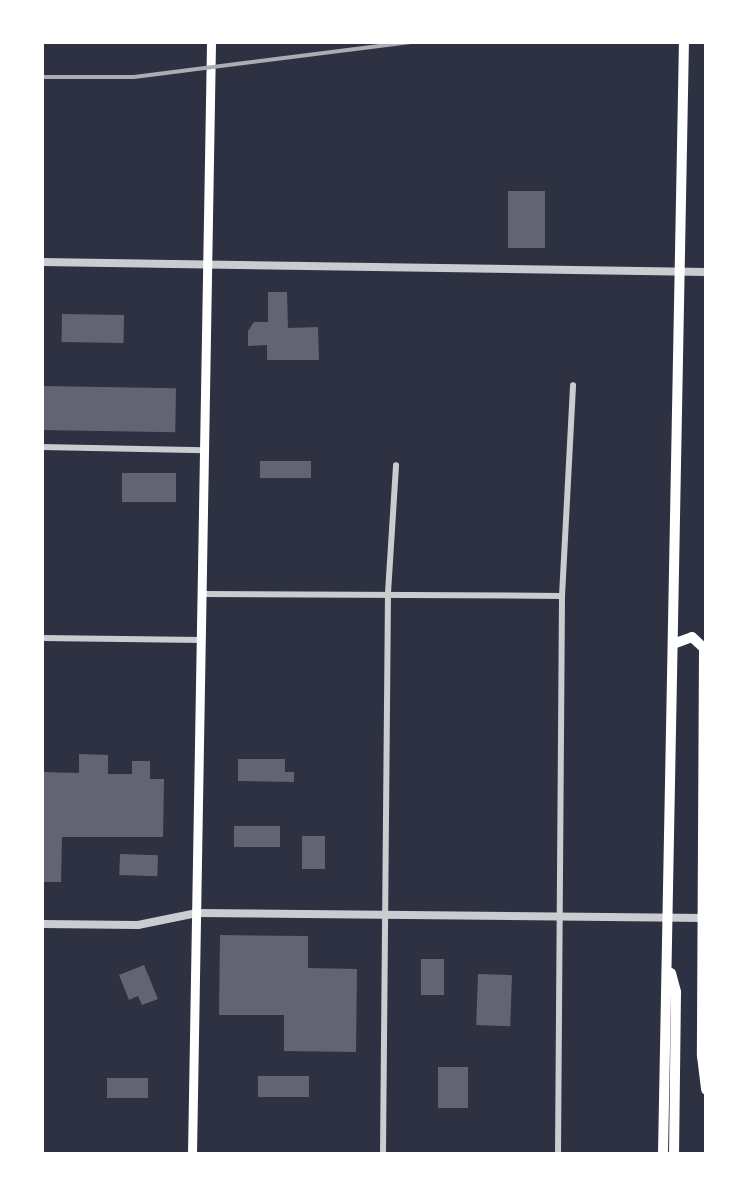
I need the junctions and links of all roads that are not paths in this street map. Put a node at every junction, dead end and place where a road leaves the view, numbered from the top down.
1 (211, 42) edge
2 (684, 42) edge
3 (42, 262) edge
4 (208, 266) junction
5 (706, 272) edge
6 (573, 385) dead end
7 (42, 447) edge
8 (205, 450) junction
9 (396, 465) dead end
10 (388, 593) junction
11 (203, 594) junction
12 (562, 596) junction
13 (42, 638) edge
14 (202, 640) junction
15 (673, 644) junction
16 (197, 913) junction
17 (384, 913) junction
18 (560, 916) junction
19 (667, 917) junction
20 (705, 918) edge
21 (42, 924) edge
22 (667, 960) junction
23 (706, 1090) edge
24 (192, 1154) edge
25 (383, 1154) edge
26 (558, 1154) edge
27 (663, 1154) edge
28 (674, 1154) edge

1 - 4 main road
2 - 15 highway
3 - 4 street
4 - 5 street
4 - 8 main road
6 - 12 street
7 - 8 street
8 - 11 main road
9 - 10 street
10 - 11 street
10 - 12 street
10 - 17 street
11 - 14 main road
12 - 18 street
13 - 14 street
14 - 16 main road
15 - 19 highway
15 - 20 highway
16 - 17 street
16 - 21 street
16 - 24 main road
17 - 18 street
17 - 25 street
18 - 19 street
18 - 26 street
19 - 20 street
19 - 22 highway
20 - 23 highway
22 - 27 highway
22 - 28 highway

